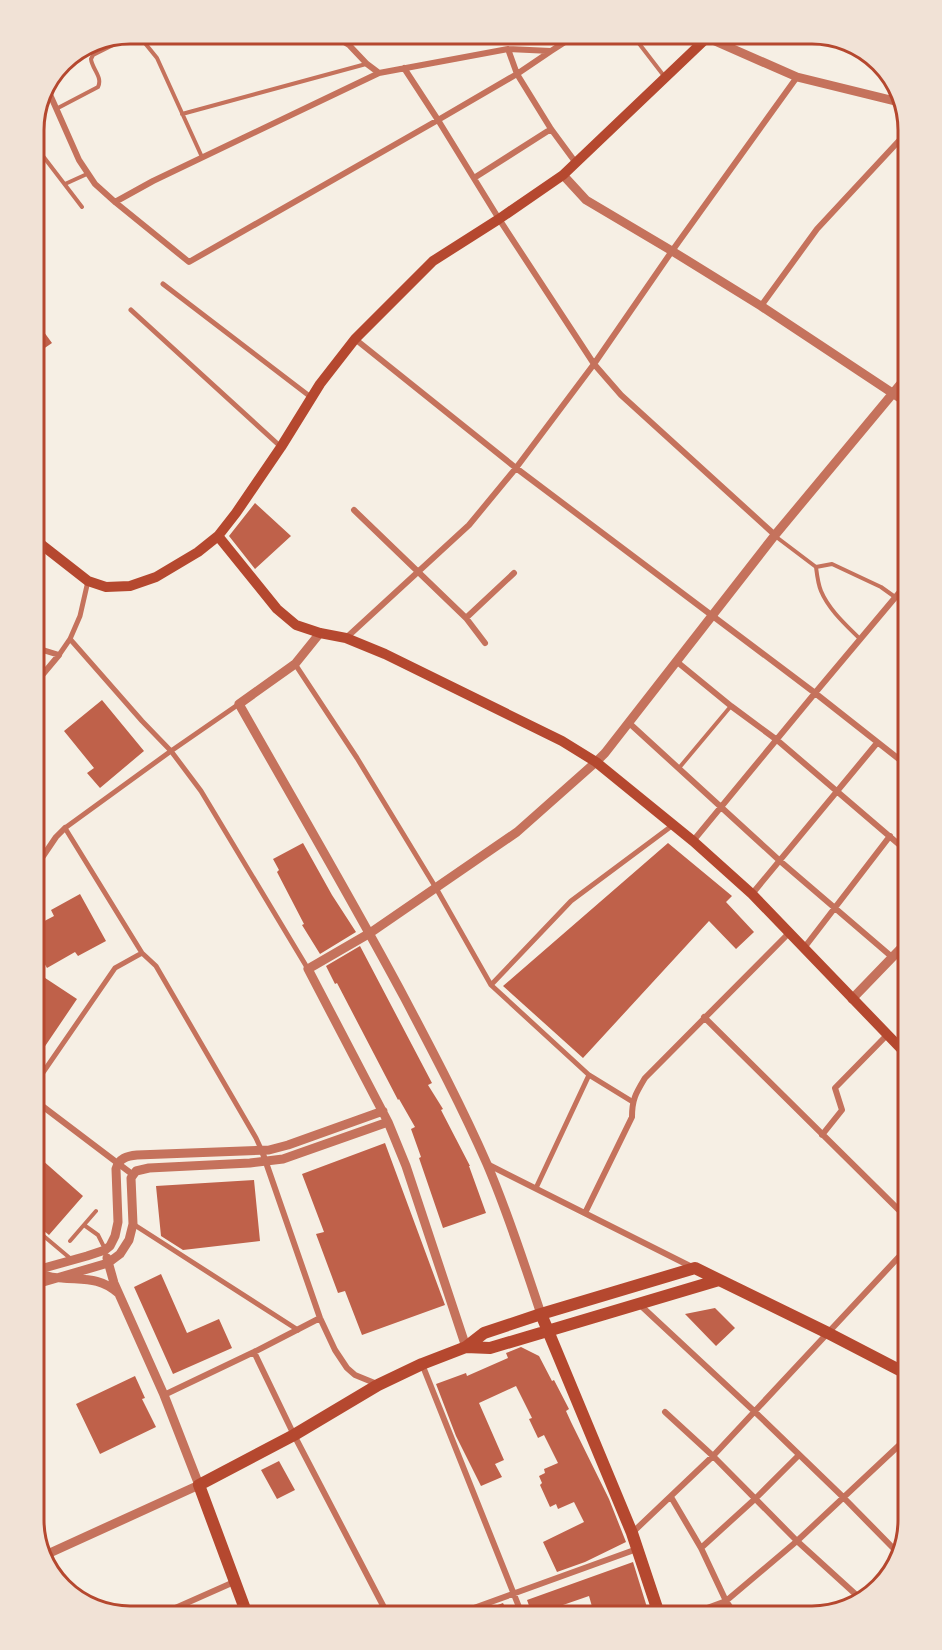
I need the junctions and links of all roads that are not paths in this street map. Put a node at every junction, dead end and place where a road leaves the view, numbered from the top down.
1 (146, 44) edge
2 (347, 44) edge
3 (561, 44) edge
4 (639, 44) edge
5 (702, 44) edge
6 (727, 44) edge
7 (113, 45) edge
8 (508, 49) junction
9 (550, 51) junction
10 (367, 64) junction
11 (404, 68) junction
12 (379, 73) junction
13 (517, 74) junction
14 (797, 77) junction
15 (666, 78) junction
16 (50, 95) edge
17 (894, 101) edge
18 (56, 109) junction
19 (182, 114) junction
20 (438, 120) junction
21 (551, 129) junction
22 (898, 142) edge
23 (44, 157) edge
24 (203, 158) junction
25 (576, 163) junction
26 (88, 173) junction
27 (563, 175) junction
28 (474, 178) junction
29 (65, 184) junction
30 (115, 202) junction
31 (82, 207) dead end
32 (499, 219) junction
33 (672, 251) junction
34 (163, 284) dead end
35 (761, 306) junction
36 (131, 310) dead end
37 (355, 339) junction
38 (594, 364) junction
39 (898, 387) edge
40 (893, 393) junction
41 (898, 397) edge
42 (312, 398) junction
43 (281, 447) junction
44 (516, 468) junction
45 (354, 510) dead end
46 (218, 536) junction
47 (774, 536) junction
48 (44, 547) edge
49 (816, 567) junction
50 (417, 572) junction
51 (514, 573) dead end
52 (88, 581) junction
53 (898, 595) edge
54 (896, 597) junction
55 (711, 617) junction
56 (466, 618) junction
57 (320, 633) junction
58 (346, 638) junction
59 (70, 639) junction
60 (861, 639) junction
61 (485, 643) dead end
62 (44, 651) edge
63 (59, 655) junction
64 (676, 661) junction
65 (295, 664) junction
66 (44, 673) edge
67 (814, 693) junction
68 (238, 704) junction
69 (731, 706) junction
70 (628, 722) junction
71 (777, 740) junction
72 (877, 743) junction
73 (171, 751) junction
74 (898, 759) edge
75 (596, 762) junction
76 (679, 768) junction
77 (837, 791) junction
78 (722, 807) junction
79 (673, 825) junction
80 (65, 828) junction
81 (890, 836) junction
82 (693, 841) junction
83 (898, 843) edge
84 (44, 855) edge
85 (780, 861) junction
86 (436, 888) junction
87 (752, 894) junction
88 (836, 908) junction
89 (370, 933) junction
90 (789, 933) junction
91 (803, 948) junction
92 (898, 951) edge
93 (142, 953) junction
94 (892, 957) junction
95 (308, 969) junction
96 (491, 985) junction
97 (852, 999) junction
98 (704, 1017) junction
99 (887, 1035) junction
100 (898, 1046) edge
101 (44, 1071) edge
102 (589, 1076) junction
103 (633, 1102) junction
104 (44, 1107) edge
105 (383, 1111) junction
106 (388, 1122) junction
107 (822, 1135) junction
108 (262, 1151) junction
109 (267, 1162) junction
110 (117, 1163) junction
111 (487, 1164) junction
112 (132, 1174) junction
113 (536, 1188) junction
114 (898, 1209) edge
115 (96, 1211) dead end
116 (585, 1213) junction
117 (133, 1224) junction
118 (84, 1225) junction
119 (44, 1236) edge
120 (69, 1241) dead end
121 (105, 1250) junction
122 (898, 1258) edge
123 (72, 1260) junction
124 (108, 1263) junction
125 (44, 1268) edge
126 (695, 1268) junction
127 (44, 1274) edge
128 (59, 1278) junction
129 (719, 1280) junction
130 (44, 1282) edge
131 (119, 1294) junction
132 (639, 1304) junction
133 (541, 1314) junction
134 (320, 1318) junction
135 (298, 1330) junction
136 (547, 1331) junction
137 (828, 1332) junction
138 (466, 1347) junction
139 (254, 1353) junction
140 (422, 1364) junction
141 (898, 1369) edge
142 (378, 1385) junction
143 (164, 1395) junction
144 (665, 1412) dead end
145 (754, 1412) junction
146 (294, 1435) junction
147 (898, 1446) edge
148 (799, 1455) junction
149 (713, 1456) junction
150 (199, 1485) junction
151 (671, 1497) junction
152 (843, 1497) junction
153 (756, 1498) junction
154 (632, 1533) junction
155 (797, 1541) junction
156 (701, 1548) junction
157 (638, 1549) junction
158 (894, 1549) edge
159 (50, 1553) edge
160 (234, 1582) junction
161 (513, 1594) junction
162 (856, 1595) edge
163 (726, 1601) junction
164 (180, 1606) edge
165 (244, 1606) edge
166 (383, 1606) edge
167 (480, 1606) edge
168 (518, 1606) edge
169 (656, 1606) edge
170 (713, 1606) edge
171 (729, 1606) edge

1 - 19 lane
2 - 10 street
3 - 9 street
4 - 15 lane
5 - 15 main road
6 - 14 street
7 - 18 lane
8 - 9 street
8 - 11 street
8 - 13 street
9 - 13 street
10 - 12 street
10 - 19 lane
11 - 12 street
11 - 20 street
12 - 24 street
13 - 20 street
13 - 21 street
14 - 17 street
14 - 33 street
15 - 25 main road
16 - 18 street
18 - 26 street
19 - 24 lane
20 - 28 street
20 - 30 street
21 - 25 street
21 - 28 street
22 - 35 street
23 - 29 lane
24 - 30 street
25 - 27 main road
26 - 29 lane
26 - 30 street
27 - 32 main road
27 - 33 street
28 - 32 street
29 - 31 lane
32 - 37 main road
32 - 38 street
33 - 35 street
33 - 38 street
34 - 42 street
35 - 40 street
36 - 43 street
37 - 42 main road
37 - 44 street
38 - 44 street
38 - 47 street
39 - 40 street
40 - 41 street
40 - 47 street
42 - 43 main road
43 - 46 main road
44 - 50 street
44 - 55 street
45 - 50 street
46 - 52 main road
46 - 57 main road
47 - 49 lane
47 - 55 street
48 - 52 main road
49 - 54 lane
49 - 60 lane
50 - 56 street
50 - 58 street
51 - 56 street
52 - 59 street
53 - 54 street
54 - 60 street
55 - 64 street
55 - 67 street
56 - 61 street
57 - 58 main road
57 - 65 street
58 - 75 main road
59 - 63 street
59 - 73 street
60 - 67 street
62 - 63 street
63 - 66 street
64 - 69 street
64 - 70 street
65 - 68 street
65 - 86 street
67 - 71 street
67 - 72 street
68 - 73 street
68 - 89 street
69 - 71 street
69 - 76 lane
70 - 75 street
70 - 76 street
71 - 77 street
71 - 78 street
72 - 74 street
72 - 77 street
73 - 80 street
73 - 95 street
75 - 79 main road
75 - 86 street
76 - 78 street
77 - 81 street
77 - 85 street
78 - 82 street
78 - 85 street
79 - 82 main road
79 - 96 street
80 - 84 street
80 - 93 street
81 - 83 street
81 - 88 street
82 - 87 main road
85 - 87 street
85 - 88 street
86 - 89 street
86 - 96 street
87 - 90 main road
88 - 91 street
88 - 94 street
89 - 95 street
89 - 111 street
90 - 91 main road
90 - 98 street
91 - 97 main road
92 - 94 street
93 - 101 street
93 - 108 street
94 - 97 street
95 - 105 street
96 - 102 street
97 - 99 main road
98 - 103 street
98 - 107 street
99 - 100 main road
99 - 107 street
102 - 103 street
102 - 113 street
103 - 116 street
104 - 110 street
105 - 106 street
105 - 108 street
106 - 109 street
106 - 138 street
107 - 114 street
108 - 109 street
108 - 110 street
109 - 112 street
109 - 134 street
110 - 112 street
110 - 121 street
111 - 113 street
111 - 133 street
112 - 117 street
113 - 116 street
115 - 118 lane
116 - 126 street
117 - 124 street
117 - 135 street
118 - 120 lane
118 - 121 lane
119 - 123 lane
121 - 123 street
121 - 124 street
122 - 137 street
123 - 125 street
124 - 128 street
124 - 131 street
126 - 129 main road
126 - 133 main road
127 - 128 street
128 - 130 street
128 - 131 street
129 - 132 main road
129 - 137 main road
131 - 143 street
132 - 136 main road
132 - 145 street
133 - 136 main road
133 - 138 main road
134 - 135 street
134 - 142 street
135 - 139 street
136 - 138 main road
136 - 154 main road
137 - 141 main road
137 - 145 street
138 - 140 main road
139 - 143 street
139 - 146 street
140 - 142 main road
140 - 161 street
142 - 146 main road
143 - 150 street
144 - 149 street
145 - 148 street
145 - 149 street
146 - 150 main road
146 - 166 street
147 - 152 street
148 - 152 street
148 - 153 street
149 - 151 street
149 - 153 street
150 - 159 street
150 - 160 main road
151 - 154 street
151 - 156 street
152 - 155 street
152 - 158 street
153 - 155 street
153 - 156 street
154 - 157 main road
155 - 162 street
155 - 163 street
156 - 163 street
157 - 161 street
157 - 169 main road
160 - 164 street
160 - 165 main road
161 - 167 street
161 - 168 street
163 - 170 street
163 - 171 street

